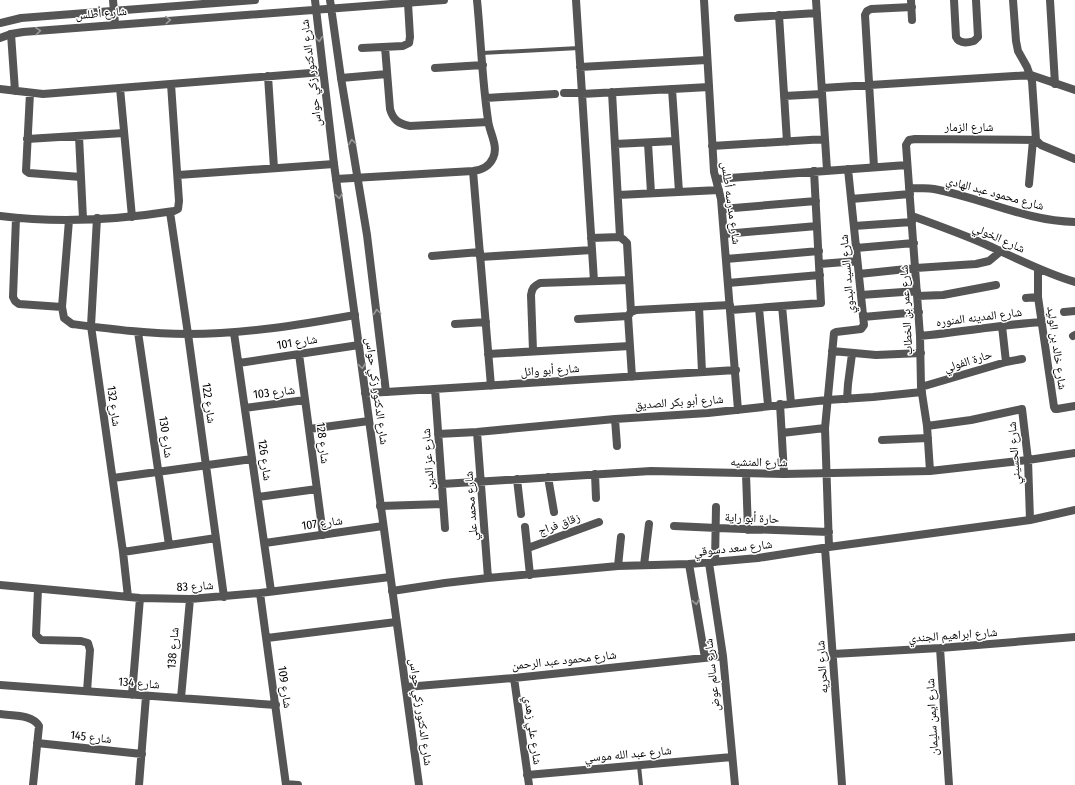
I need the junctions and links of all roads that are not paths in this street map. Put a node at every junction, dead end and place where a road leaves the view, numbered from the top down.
1 (113, 0) edge
2 (255, 0) edge
3 (315, 0) edge
4 (444, 0) edge
5 (478, 0) edge
6 (576, 0) edge
7 (704, 0) edge
8 (816, 0) edge
9 (954, 0) edge
10 (976, 0) edge
11 (1013, 0) edge
12 (1050, 0) edge
13 (408, 3) junction
14 (911, 3) edge
15 (331, 4) edge
16 (316, 9) junction
17 (114, 10) junction
18 (817, 12) junction
19 (779, 15) junction
20 (738, 18) dead end
21 (912, 20) dead end
22 (0, 22) edge
23 (115, 24) junction
24 (11, 34) junction
25 (0, 38) edge
26 (385, 47) junction
27 (362, 48) dead end
28 (579, 48) junction
29 (482, 53) junction
30 (707, 60) junction
31 (483, 65) junction
32 (580, 67) junction
33 (435, 68) dead end
34 (323, 72) junction
35 (387, 74) junction
36 (268, 76) junction
37 (1030, 76) junction
38 (341, 78) junction
39 (171, 84) junction
40 (1055, 84) junction
41 (869, 86) junction
42 (709, 87) junction
43 (120, 88) junction
44 (0, 89) edge
45 (672, 89) junction
46 (1075, 90) edge
47 (15, 91) junction
48 (822, 91) junction
49 (612, 92) junction
50 (30, 93) junction
51 (582, 93) junction
52 (555, 94) dead end
53 (564, 94) dead end
54 (784, 96) junction
55 (486, 98) junction
56 (488, 122) junction
57 (124, 133) junction
58 (79, 136) junction
59 (27, 139) junction
60 (825, 139) junction
61 (1035, 140) junction
62 (675, 141) junction
63 (787, 142) junction
64 (648, 143) junction
65 (615, 144) junction
66 (712, 146) junction
67 (906, 148) joint
68 (1075, 159) edge
69 (334, 164) junction
70 (907, 165) junction
71 (874, 167) junction
72 (274, 168) junction
73 (848, 169) junction
74 (827, 170) junction
75 (473, 172) junction
76 (814, 172) junction
77 (178, 175) junction
78 (81, 176) junction
79 (358, 177) junction
80 (336, 179) junction
81 (716, 179) junction
82 (1029, 184) dead end
83 (719, 190) junction
84 (909, 191) junction
85 (679, 192) junction
86 (651, 193) junction
87 (618, 195) junction
88 (851, 199) junction
89 (816, 201) junction
90 (722, 209) junction
91 (170, 212) junction
92 (0, 216) edge
93 (132, 217) junction
94 (16, 218) junction
95 (97, 218) junction
96 (83, 219) junction
97 (912, 219) junction
98 (69, 220) junction
99 (1075, 222) edge
100 (817, 226) junction
101 (854, 226) junction
102 (724, 234) junction
103 (620, 237) junction
104 (591, 238) junction
105 (914, 243) junction
106 (856, 248) junction
107 (592, 250) junction
108 (819, 251) junction
109 (1001, 252) junction
110 (480, 254) junction
111 (432, 256) dead end
112 (726, 259) junction
113 (857, 261) junction
114 (820, 264) junction
115 (916, 268) junction
116 (1038, 269) junction
117 (859, 274) junction
118 (820, 275) junction
119 (629, 280) junction
120 (594, 281) junction
121 (1075, 282) edge
122 (728, 283) junction
123 (996, 285) dead end
124 (917, 293) junction
125 (861, 295) junction
126 (1038, 297) junction
127 (1026, 298) dead end
128 (782, 306) junction
129 (699, 307) junction
130 (62, 308) junction
131 (730, 308) junction
132 (759, 308) junction
133 (1075, 311) edge
134 (918, 312) junction
135 (1064, 312) dead end
136 (629, 314) junction
137 (355, 315) junction
138 (863, 317) junction
139 (578, 319) dead end
140 (486, 322) junction
141 (1041, 322) junction
142 (455, 324) dead end
143 (91, 326) junction
144 (1002, 326) junction
145 (138, 332) junction
146 (234, 332) junction
147 (188, 334) junction
148 (920, 336) junction
149 (359, 345) junction
150 (630, 346) junction
151 (533, 351) junction
152 (832, 351) junction
153 (921, 353) junction
154 (299, 354) junction
155 (488, 354) junction
156 (852, 354) junction
157 (1022, 359) dead end
158 (1006, 362) junction
159 (239, 363) junction
160 (736, 370) junction
161 (702, 372) junction
162 (632, 377) junction
163 (491, 386) junction
164 (435, 389) junction
165 (922, 389) junction
166 (386, 392) junction
167 (365, 393) junction
168 (847, 399) junction
169 (305, 400) junction
170 (827, 400) junction
171 (791, 403) junction
172 (780, 404) junction
173 (768, 406) junction
174 (1075, 406) edge
175 (245, 408) junction
176 (738, 410) junction
177 (615, 419) junction
178 (369, 421) junction
179 (927, 426) junction
180 (825, 428) junction
181 (309, 429) junction
182 (477, 432) junction
183 (782, 432) junction
184 (438, 434) junction
185 (928, 438) junction
186 (882, 440) dead end
187 (617, 446) dead end
188 (1075, 453) edge
189 (252, 459) junction
190 (1028, 460) junction
191 (206, 465) junction
192 (930, 471) junction
193 (158, 472) junction
194 (595, 474) junction
195 (746, 474) junction
196 (784, 474) junction
197 (827, 474) junction
198 (548, 477) junction
199 (112, 478) junction
200 (517, 479) junction
201 (481, 482) junction
202 (442, 484) junction
203 (317, 489) junction
204 (258, 497) junction
205 (596, 498) dead end
206 (444, 504) junction
207 (380, 506) junction
208 (716, 507) dead end
209 (1075, 510) edge
210 (554, 512) dead end
211 (521, 514) dead end
212 (1030, 520) junction
213 (599, 522) dead end
214 (649, 524) dead end
215 (383, 526) junction
216 (674, 526) dead end
217 (526, 527) dead end
218 (445, 528) dead end
219 (717, 528) junction
220 (748, 530) junction
221 (829, 532) junction
222 (323, 535) junction
223 (621, 536) dead end
224 (216, 538) junction
225 (264, 543) junction
226 (169, 545) junction
227 (827, 547) junction
228 (528, 548) junction
229 (123, 552) junction
230 (712, 563) junction
231 (689, 564) junction
232 (644, 565) junction
233 (618, 566) junction
234 (530, 575) junction
235 (390, 577) junction
236 (488, 578) junction
237 (0, 585) edge
238 (38, 589) junction
239 (271, 591) junction
240 (392, 591) junction
241 (260, 593) junction
242 (224, 596) junction
243 (128, 597) junction
244 (140, 598) junction
245 (190, 599) junction
246 (396, 622) junction
247 (1075, 637) edge
248 (266, 638) junction
249 (940, 648) junction
250 (833, 654) junction
251 (724, 656) junction
252 (705, 658) junction
253 (514, 678) junction
254 (0, 685) edge
255 (406, 687) junction
256 (87, 691) junction
257 (132, 695) junction
258 (146, 696) junction
259 (181, 698) junction
260 (276, 705) junction
261 (0, 714) edge
262 (38, 743) junction
263 (142, 754) junction
264 (732, 757) junction
265 (638, 766) junction
266 (527, 775) junction
267 (286, 784) edge
268 (33, 785) edge
269 (139, 785) edge
270 (298, 785) edge
271 (419, 785) edge
272 (529, 785) edge
273 (641, 785) edge
274 (735, 785) edge
275 (842, 785) edge
276 (948, 785) edge

1 - 17 street
2 - 17 street, شارع أطلس
3 - 16 street, شارع الدكتور زكي حواس
4 - 13 street, شارع أطلس
5 - 29 street
6 - 28 street
7 - 30 street, شارع مدرسه أطلس
8 - 18 street
9 - 10 street
11 - 37 street
12 - 40 street
13 - 15 street, شارع أطلس
13 - 26 street
14 - 21 street
14 - 41 street
15 - 16 street, شارع أطلس
15 - 38 street, شارع الدكتور زكي حواس
23 -> 16 street, شارع أطلس
16 -> 34 street, شارع الدكتور زكي حواس
17 - 22 street, شارع أطلس
17 - 23 street
18 - 19 street
18 - 48 street
19 - 20 street
19 - 54 street
24 -> 23 street, شارع أطلس
24 - 25 street, شارع أطلس
24 - 47 street
26 - 27 street
26 - 35 street
28 - 29 lane
28 - 32 street
29 - 31 street
30 - 32 street
30 - 42 street, شارع مدرسه أطلس
31 - 33 street
31 - 55 street
32 - 51 street
34 - 36 street
34 - 69 street, شارع الدكتور زكي حواس
35 - 38 street
35 - 56 street
36 - 39 street
36 - 72 street
37 - 40 street
37 - 41 street
37 - 61 street
79 -> 38 street, شارع الدكتور زكي حواس
39 - 43 street
39 - 77 street
40 - 46 street
41 - 48 street
41 - 71 street
42 - 45 street
42 - 66 street, شارع مدرسه أطلس
43 - 50 street
43 - 57 street
44 - 47 street
45 - 49 street
45 - 62 street
47 - 50 street
48 - 54 street
48 - 60 street
49 - 51 street
49 - 65 street
50 - 59 street
51 - 53 street
51 - 104 street
52 - 55 street
54 - 63 street
55 - 56 street
56 - 75 street
57 - 58 street
57 - 93 street
58 - 59 street
58 - 78 street
59 - 78 street
60 - 63 street
60 - 74 street
61 - 67 street, شارع الزمار
61 - 68 street
61 - 82 street
62 - 64 street
62 - 85 street
63 - 66 street
64 - 65 street
64 - 86 street
65 - 87 street
66 - 81 street, شارع مدرسه أطلس
67 - 70 street, شارع عمر بن الخطاب
69 - 72 street
69 - 80 street, شارع الدكتور زكي حواس
70 - 71 street
70 - 84 street, شارع عمر بن الخطاب
71 - 73 street
72 - 77 street
73 - 74 street
73 - 88 street, شارع السيد البدوي
74 - 76 street
75 - 79 street
75 - 110 street
76 - 81 street
76 - 89 street
77 - 91 street
78 - 96 street
79 - 80 street
166 -> 79 street, شارع الدكتور زكي حواس
80 -> 137 street, شارع الدكتور زكي حواس
81 - 83 street, شارع مدرسه أطلس
83 - 85 street
83 - 90 street, شارع مدرسه أطلس
84 - 88 street, شارع محمود عبد الهادي
84 - 97 street, شارع عمر بن الخطاب
84 - 99 street, شارع محمود عبد الهادي
85 - 86 street
86 - 87 street
87 - 103 street
88 - 101 street, شارع السيد البدوي
89 - 90 street
89 - 100 street
90 - 102 street, شارع مدرسه أطلس
91 - 93 street
91 - 147 street, شارع 122
92 - 94 street
93 - 95 street
94 - 98 street
94 - 130 street
95 - 96 street
95 - 143 street, شارع 132
96 - 98 street
97 - 101 street
97 - 105 street, شارع عمر بن الخطاب
97 - 109 street, شارع الخولي
98 - 130 street
100 - 102 street
100 - 108 street
101 - 106 street, شارع السيد البدوي
102 - 112 street, شارع مدرسه أطلس
103 - 104 street
103 - 119 street
104 - 107 street
105 - 106 street
105 - 115 street, شارع عمر بن الخطاب
106 - 113 street, شارع السيد البدوي
107 - 110 street
107 - 120 street
108 - 112 street
108 - 114 street
109 - 115 street
109 - 116 street, شارع الخولي
110 - 111 street
110 - 140 street
112 - 122 street, شارع مدرسه أطلس
113 - 114 street
113 - 117 street, شارع السيد البدوي
114 - 118 street
115 - 117 street
115 - 124 street, شارع عمر بن الخطاب
116 - 121 street, شارع الخولي
116 - 126 street, شارع خالد بن الوليد
117 - 125 street, شارع السيد البدوي
118 - 122 street
118 - 128 street
119 - 120 street
119 - 136 street
120 - 151 street
122 - 131 street, شارع مدرسه أطلس
123 - 124 street
124 - 125 street
124 - 134 street, شارع عمر بن الخطاب
125 - 138 street, شارع السيد البدوي
126 - 127 street
126 - 141 street, شارع خالد بن الوليد
128 - 132 street
128 - 171 street
129 - 131 street
129 - 136 street
129 - 161 street
130 - 143 street
131 - 132 street
131 - 160 street, شارع مدرسه أطلس
132 - 173 street
133 - 135 street
134 - 138 street
134 - 148 street, شارع عمر بن الخطاب
136 - 139 street
136 - 150 street
137 - 146 street
137 - 149 street, شارع الدكتور زكي حواس
138 - 152 street, شارع السيد البدوي
140 - 142 street
140 - 155 street
141 - 144 street, شارع المدينه المنوره
141 - 174 street, شارع خالد بن الوليد
143 - 145 street
143 - 199 street, شارع 132
144 - 148 street, شارع المدينه المنوره
144 - 158 street
145 - 147 street
145 - 193 street, شارع 130
146 - 147 street
146 - 159 street, شارع 126
147 - 191 street, شارع 122
148 - 153 street, شارع عمر بن الخطاب
149 - 154 street, شارع 101
149 -> 167 street, شارع الدكتور زكي حواس
150 - 151 street
150 - 162 street
151 - 155 street
152 - 156 street
152 - 170 street, شارع السيد البدوي
153 - 156 street
153 - 165 street, شارع عمر بن الخطاب
154 - 159 street, شارع 101
154 - 169 street, شارع 128
155 - 163 street
156 - 168 street
157 - 158 street, حارة الفولي
158 - 165 street, حارة الفولي
159 - 175 street, شارع 126
160 - 161 street, شارع أبو وائل
160 - 176 street, شارع مدرسه أطلس
161 - 162 street, شارع أبو وائل
162 - 163 street, شارع أبو وائل
163 - 164 street, شارع أبو وائل
164 - 166 street, شارع أبو وائل
164 - 184 street, شارع عز الدين
165 - 168 street, شارع أبو بكر الصديق
165 - 179 street, شارع عمر بن الخطاب
166 - 167 street, شارع أبو وائل
167 - 178 street, شارع الدكتور زكي حواس
168 - 170 street, شارع أبو بكر الصديق
169 - 175 street, شارع 103
169 - 181 street, شارع 128
170 - 171 street, شارع أبو بكر الصديق
170 - 180 street, شارع الحريه
171 - 172 street, شارع أبو بكر الصديق
172 - 173 street, شارع أبو بكر الصديق
172 - 183 street
173 - 176 street, شارع أبو بكر الصديق
175 - 189 street, شارع 126
176 - 177 street, شارع أبو بكر الصديق
177 - 182 street, شارع أبو بكر الصديق
177 - 187 street
178 - 181 street
178 - 207 street, شارع الدكتور زكي حواس
179 - 185 street, شارع عمر بن الخطاب
179 - 190 street, شارع الحسيني
180 - 183 street
180 - 197 street, شارع الحريه
181 - 203 street, شارع 128
182 - 184 street, شارع أبو بكر الصديق
182 - 201 street, شارع محمد علي
183 - 196 street
184 - 202 street, شارع عز الدين
185 - 186 street
185 - 192 street, شارع عمر بن الخطاب
188 - 190 street, شارع المنشيه
189 - 191 street
189 - 204 street, شارع 126
190 - 192 street, شارع المنشيه
190 - 212 street, شارع الحسيني
191 - 193 street
191 - 224 street, شارع 122
192 - 197 street, شارع المنشيه
193 - 199 street
193 - 226 street, شارع 130
194 - 195 street, شارع المنشيه
194 - 198 street, شارع المنشيه
194 - 205 street
195 - 196 street, شارع المنشيه
195 - 220 street
196 - 197 street, شارع المنشيه
197 - 221 street, شارع الحريه
198 - 200 street, شارع المنشيه
198 - 210 street
199 - 229 street, شارع 132
200 - 201 street, شارع المنشيه
200 - 211 street
201 - 202 street, شارع المنشيه
201 - 236 street, شارع محمد علي
202 - 206 street, شارع عز الدين
203 - 204 street
203 - 222 street, شارع 128
204 - 225 street, شارع 126
206 - 207 street
206 - 218 street, شارع عز الدين
207 - 215 street, شارع الدكتور زكي حواس
208 - 219 street, شارع سالم عوض
209 - 212 street, شارع سعد دسوقي
212 - 227 street, شارع سعد دسوقي
213 - 228 street, زقاق فراج
214 - 232 street
215 - 222 street, شارع 107
215 - 235 street, شارع الدكتور زكي حواس
216 - 219 street, حارة أبو راية
217 - 228 street
219 - 220 street, حارة أبو راية
219 - 230 street, شارع سالم عوض
220 - 221 street, حارة أبو راية
221 - 227 street, شارع الحريه
222 - 225 street, شارع 107
223 - 233 street
224 - 226 street
224 - 242 street, شارع 122
225 - 239 street, شارع 126
226 - 229 street
227 - 230 street, شارع سعد دسوقي
227 - 250 street, شارع الحريه
228 - 234 street
229 - 243 street, شارع 132
230 - 231 street, شارع سعد دسوقي
230 - 251 street, شارع سالم عوض
231 - 232 street, شارع سعد دسوقي
231 -> 252 street
232 - 233 street, شارع سعد دسوقي
233 - 234 street, شارع سعد دسوقي
234 - 236 street, شارع سعد دسوقي
235 - 239 street, شارع 83
235 - 240 street, شارع الدكتور زكي حواس
236 - 240 street, شارع سعد دسوقي
237 - 238 street, شارع 83
238 - 243 street, شارع 83
238 - 256 street
239 - 241 street, شارع 83
240 - 246 street, شارع الدكتور زكي حواس
241 - 242 street, شارع 83
241 - 248 street, شارع 109
242 - 245 street, شارع 83
243 - 244 street, شارع 83
244 - 245 street, شارع 83
244 - 257 street
245 - 259 street, شارع 138
246 - 248 street
246 - 255 street, شارع الدكتور زكي حواس
247 - 249 street, شارع ابراهيم الجندي
248 - 260 street, شارع 109
249 - 250 street, شارع ابراهيم الجندي
249 - 276 street, شارع ايمن سليمان
250 - 275 street, شارع الحريه
251 - 252 street, شارع محمود عبد الرحمن
251 - 264 street, شارع سالم عوض
252 - 253 street, شارع محمود عبد الرحمن
253 - 255 street, شارع محمود عبد الرحمن
253 - 266 street, شارع علي زهدي
254 - 256 street, شارع 134
255 - 271 street, شارع الدكتور زكي حواس
256 - 257 street, شارع 134
257 - 258 street, شارع 134
258 - 259 street, شارع 134
258 - 263 street
259 - 260 street, شارع 134
260 - 267 street, شارع 109
261 - 262 street
262 - 263 street, شارع 145
262 - 268 street
263 - 269 street
264 - 265 street, شارع عبد الله موسي
264 - 274 street, شارع سالم عوض
265 - 266 street, شارع عبد الله موسي
265 - 273 lane
266 - 272 street, شارع علي زهدي
267 - 270 street

